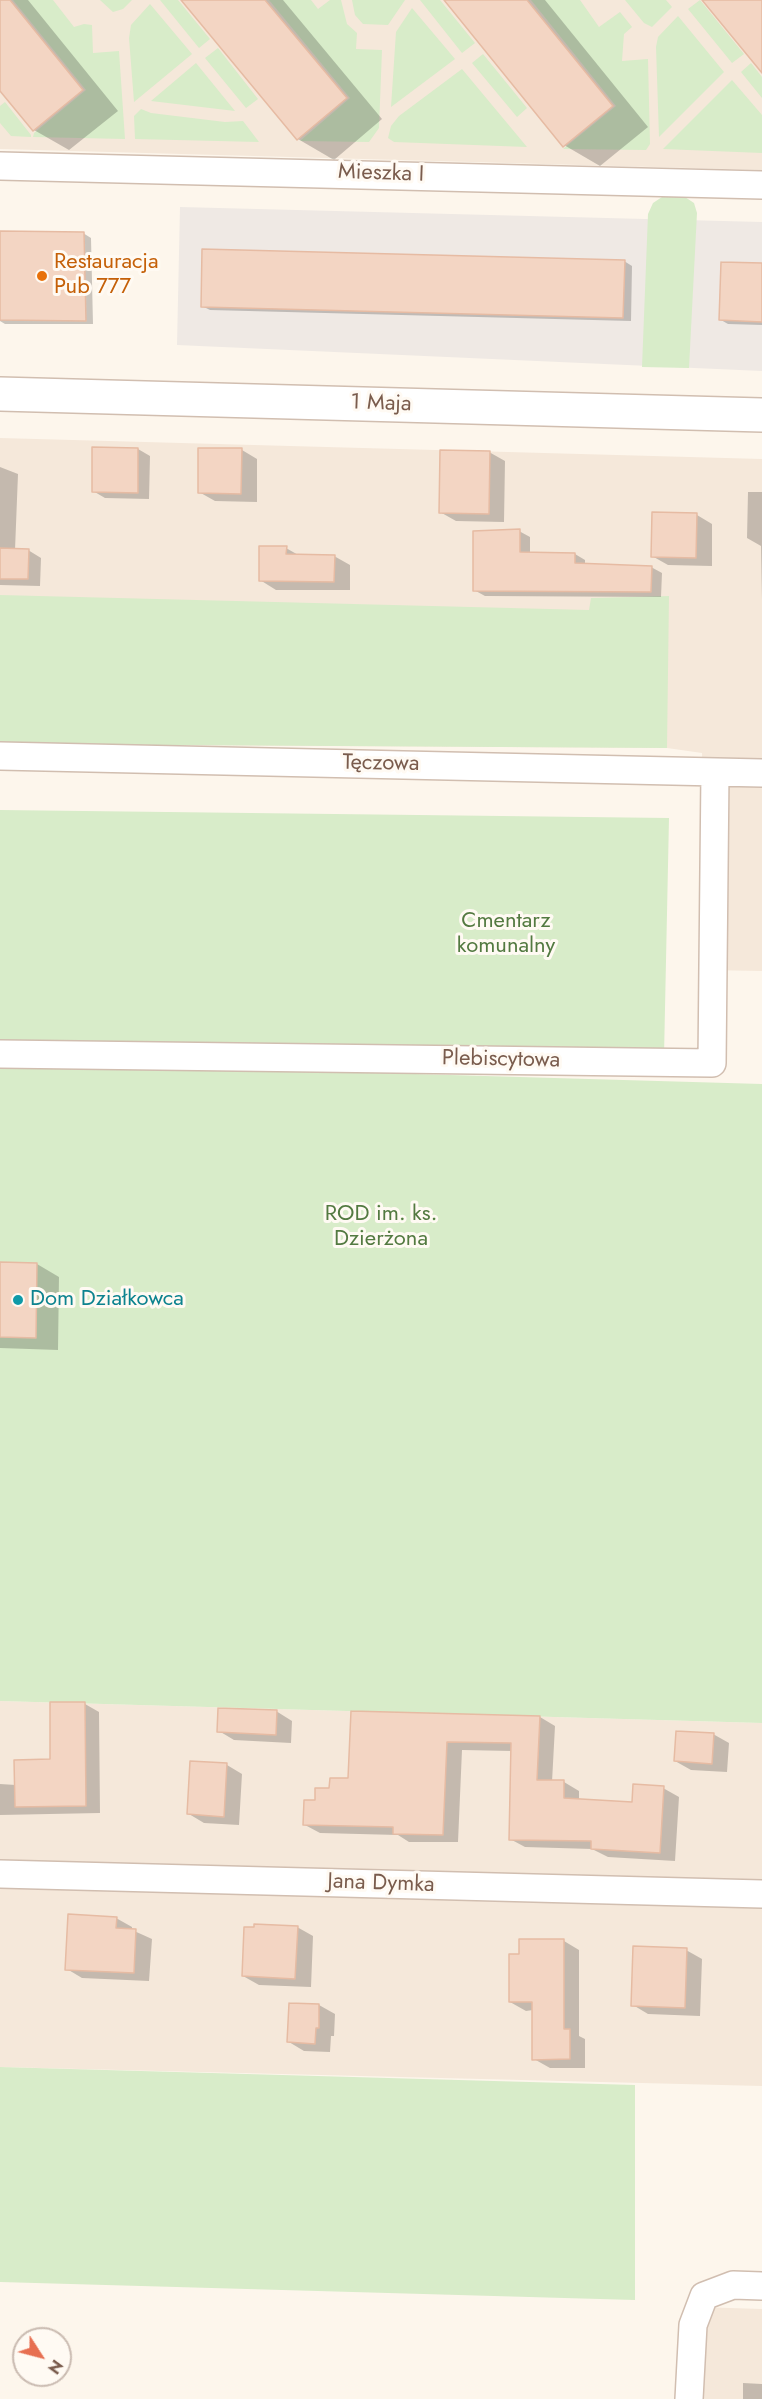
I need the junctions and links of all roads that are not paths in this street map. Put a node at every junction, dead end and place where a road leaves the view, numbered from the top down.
1 (0, 165) edge
2 (762, 185) edge
3 (0, 394) edge
4 (762, 416) edge
5 (0, 756) edge
6 (715, 772) junction
7 (762, 773) edge
8 (0, 1054) edge
9 (0, 1874) edge
10 (762, 1894) edge
11 (762, 2286) edge
12 (689, 2399) edge

1 - 2 street, Mieszka I
3 - 4 street, 1 Maja
5 - 6 street, Tęczowa
6 - 7 street, Tęczowa
6 - 8 street, Plebiscytowa
9 - 10 street, Jana Dymka
11 - 12 street

